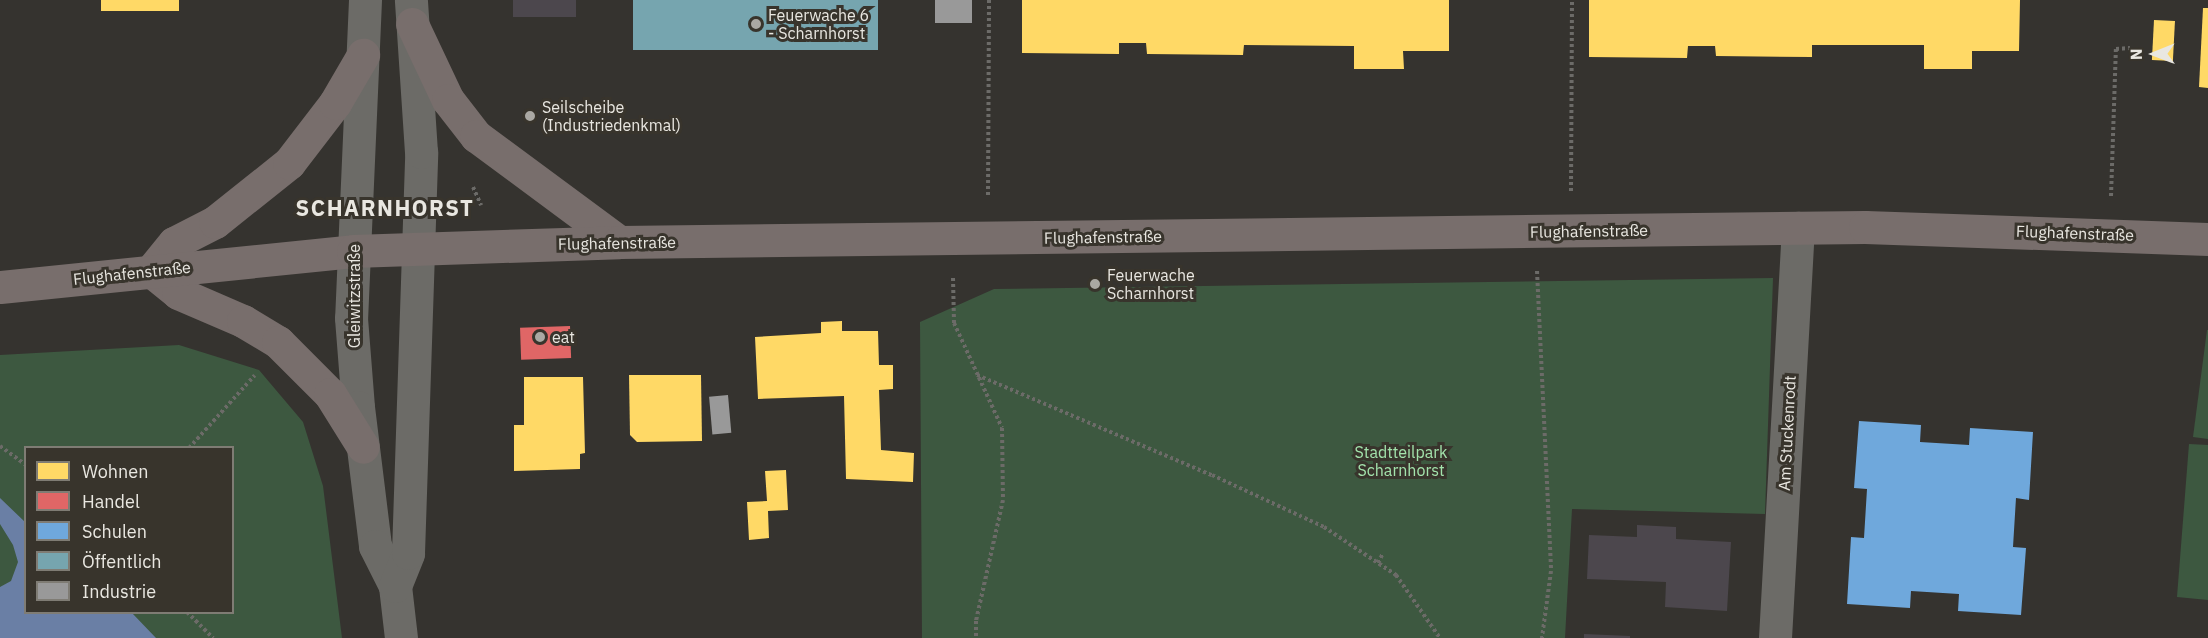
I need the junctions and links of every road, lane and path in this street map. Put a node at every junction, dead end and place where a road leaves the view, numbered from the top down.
1 (365, 0) edge
2 (989, 0) edge
3 (1572, 0) edge
4 (411, 12) edge
5 (2130, 48) dead end
6 (363, 55) junction
7 (988, 195) dead end
8 (1571, 198) dead end
9 (2111, 201) dead end
10 (1798, 228) junction
11 (2208, 239) edge
12 (619, 242) junction
13 (416, 248) junction
14 (353, 251) junction
15 (1537, 268) dead end
16 (151, 271) junction
17 (953, 278) dead end
18 (0, 286) edge
19 (258, 372) dead end
20 (977, 375) junction
21 (0, 446) edge
22 (190, 446) edge
23 (363, 447) junction
24 (24, 464) edge
25 (1383, 553) dead end
26 (1378, 563) junction
27 (395, 586) junction
28 (189, 614) edge
29 (213, 638) edge
30 (401, 638) edge
31 (976, 638) edge
32 (1440, 638) edge
33 (1542, 638) edge
34 (1775, 638) edge

1 - 6 street, Gleiwitzstraße
2 - 7 path
3 - 8 path
4 - 12 main road
4 - 13 street, Gleiwitzstraße
5 - 9 path
6 - 14 street, Gleiwitzstraße
6 - 16 main road
10 - 11 main road, Flughafenstraße
10 - 12 main road, Flughafenstraße
10 - 34 street, Am Stuckenrodt
12 - 13 main road, Flughafenstraße
13 - 14 main road, Flughafenstraße
13 - 27 street, Gleiwitzstraße
14 - 16 main road, Flughafenstraße
14 - 23 street, Gleiwitzstraße
15 - 33 path
16 - 18 main road, Flughafenstraße
16 - 23 main road
17 - 20 path
19 - 22 path
20 - 26 path
20 - 31 path
21 - 24 path
23 - 27 street, Gleiwitzstraße
25 - 26 path
26 - 32 path
27 - 30 street, Gleiwitzstraße
28 - 29 path

